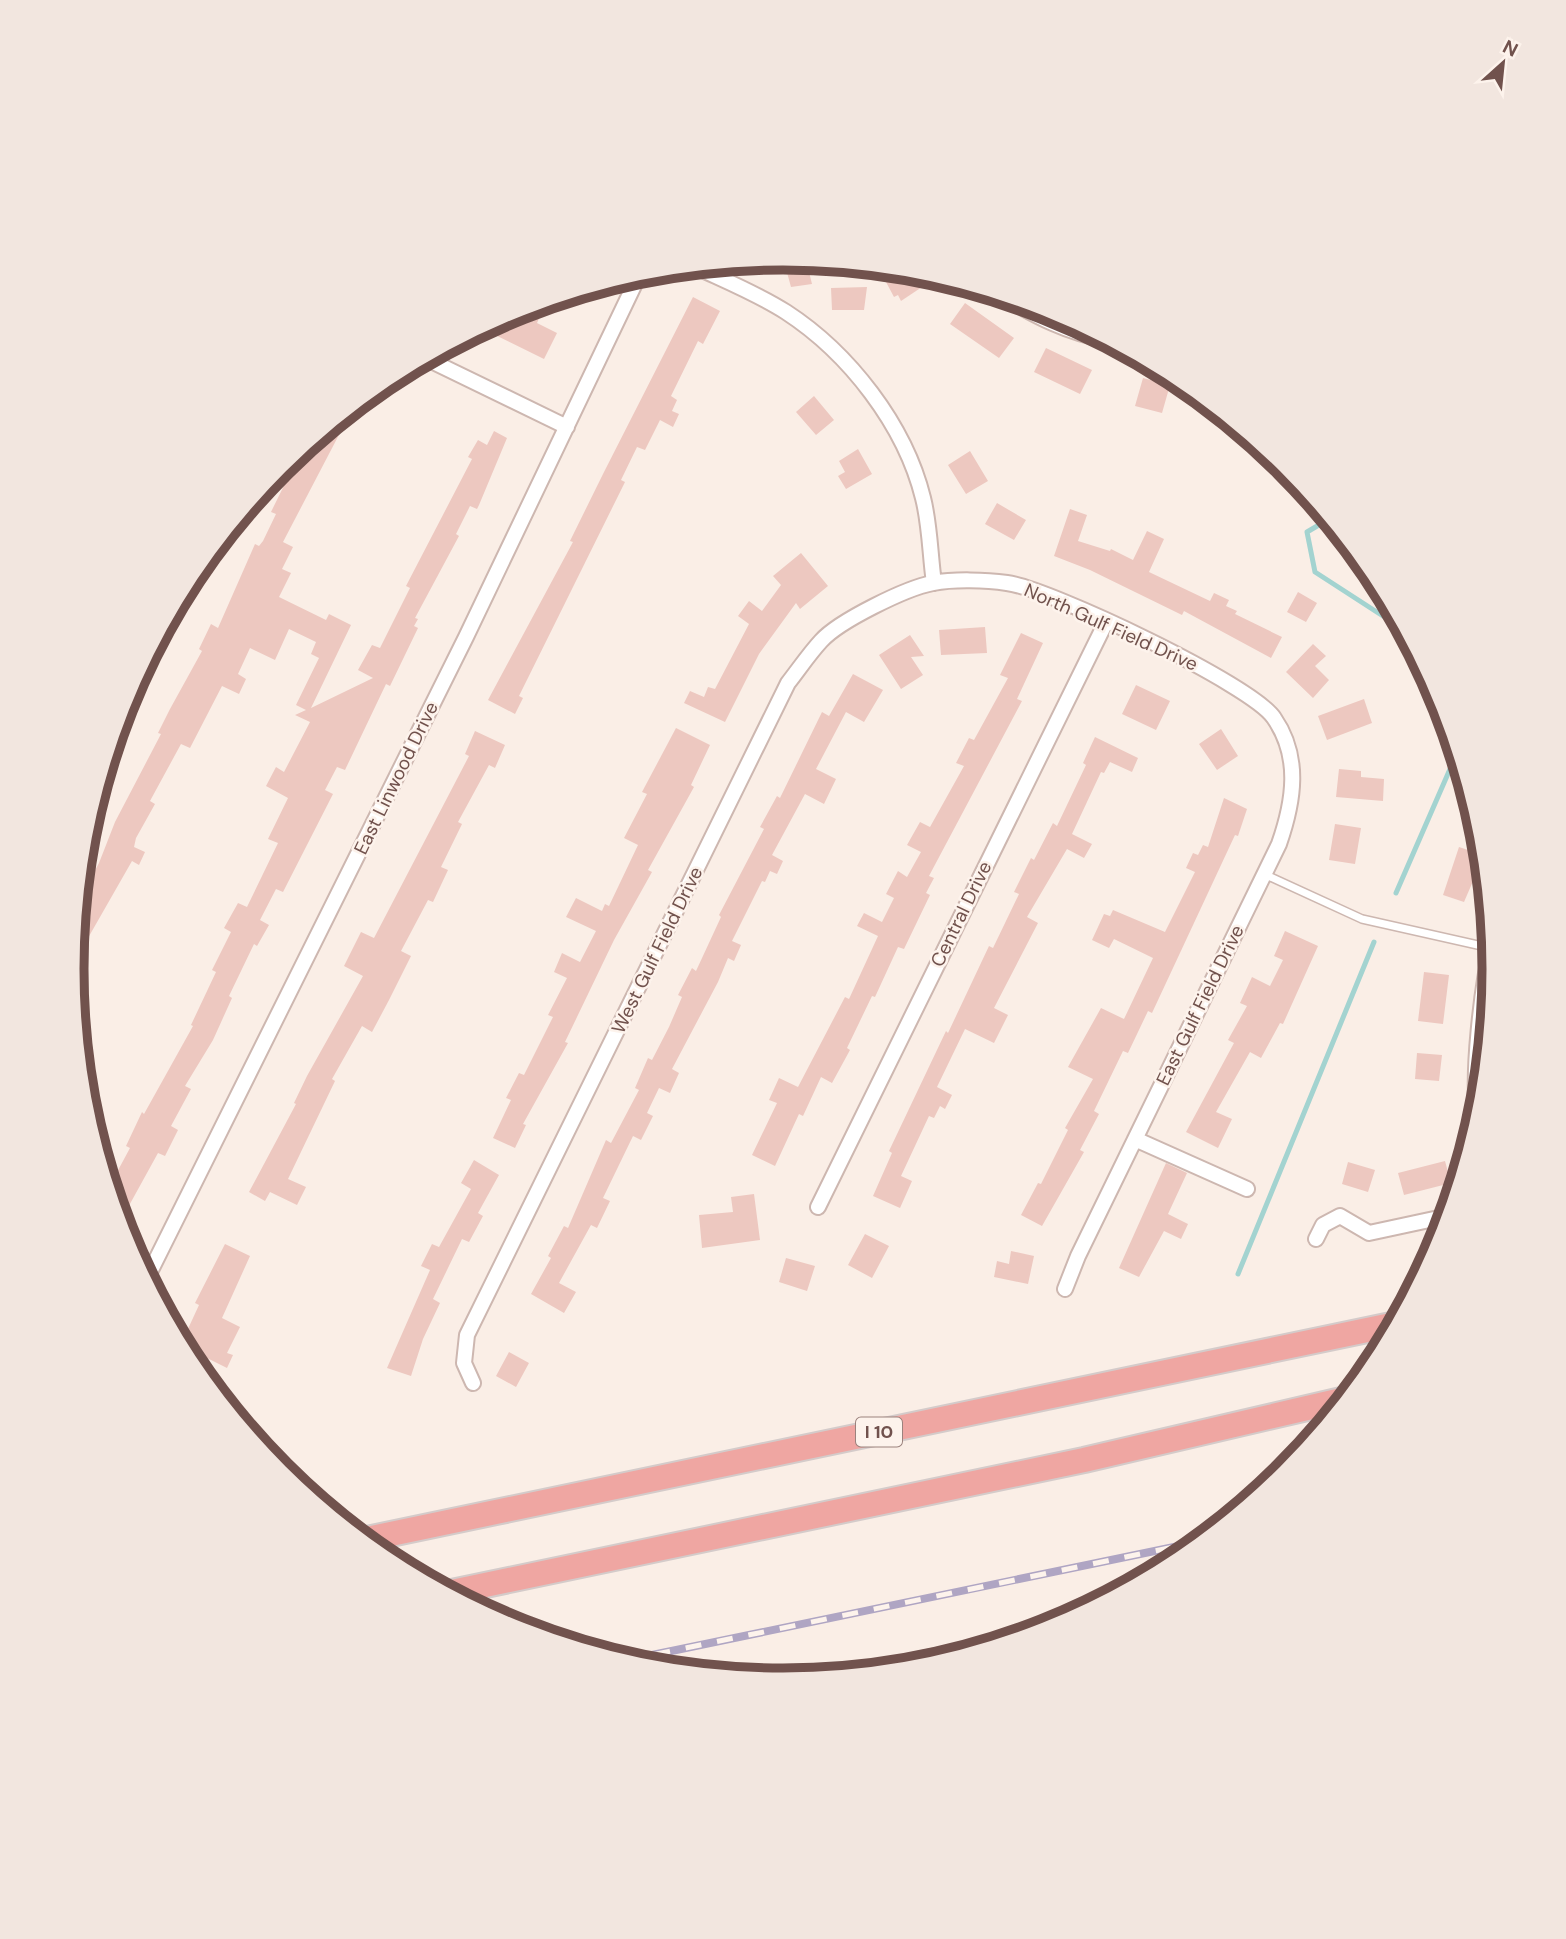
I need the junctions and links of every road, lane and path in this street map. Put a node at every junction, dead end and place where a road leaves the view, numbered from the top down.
1 (711, 274) edge
2 (633, 287) edge
3 (436, 363) edge
4 (567, 427) junction
5 (934, 583) junction
6 (1106, 622) junction
7 (1273, 716) joint
8 (1265, 874) junction
9 (1481, 944) edge
10 (1135, 1139) junction
11 (1247, 1189) dead end
12 (818, 1207) dead end
13 (1436, 1219) edge
14 (1316, 1239) dead end
15 (151, 1269) edge
16 (1065, 1289) dead end
17 (1383, 1327) edge
18 (473, 1383) dead end
19 (1332, 1402) edge
20 (374, 1536) edge
21 (462, 1590) edge

1 - 5 street
2 - 4 street, East Linwood Drive
3 - 4 street
4 - 15 street, East Linwood Drive
5 - 6 street, North Gulf Field Drive
5 - 18 street, West Gulf Field Drive
6 - 7 street, North Gulf Field Drive
6 - 12 street, Central Drive
7 - 8 street, East Gulf Field Drive
8 - 9 lane
8 - 10 street, East Gulf Field Drive
10 - 11 street
10 - 16 street, East Gulf Field Drive
13 - 14 street
17 - 20 highway, I 10
19 - 21 highway

